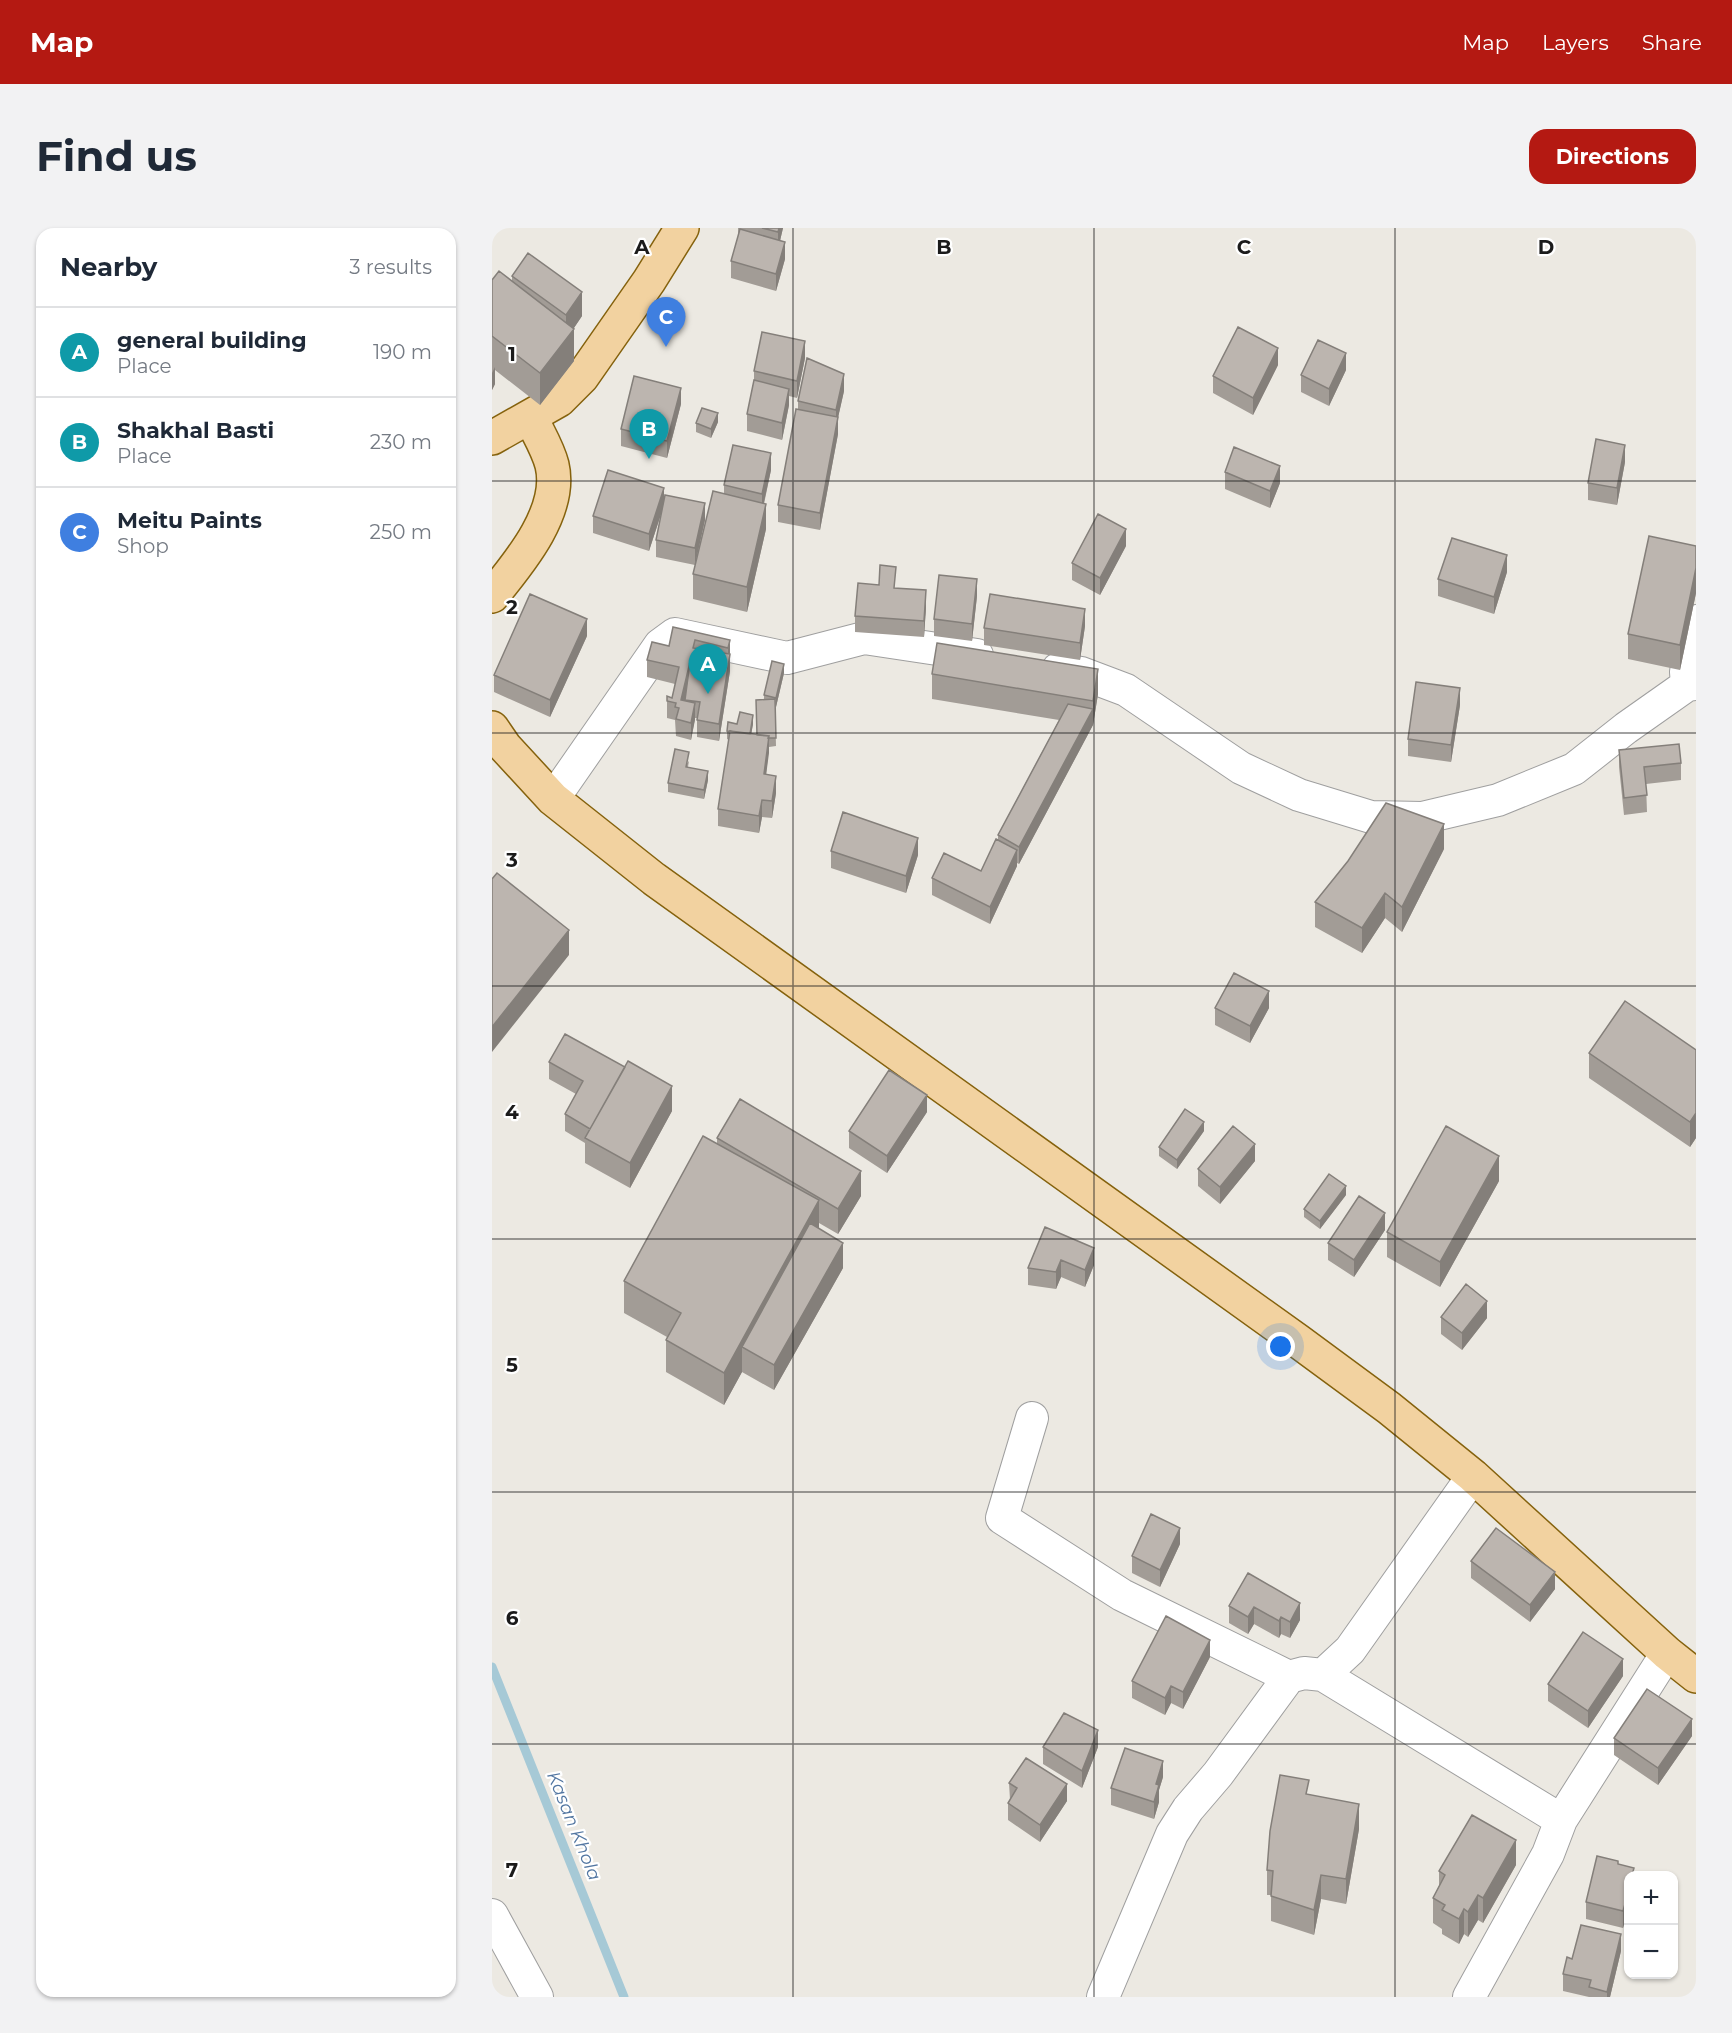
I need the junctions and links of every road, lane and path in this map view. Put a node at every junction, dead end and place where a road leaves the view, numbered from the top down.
1 (682, 228) edge
2 (531, 418) junction
3 (492, 438) edge
4 (492, 596) edge
5 (1696, 621) edge
6 (1692, 685) edge
7 (492, 728) edge
8 (553, 799) junction
9 (1032, 1418) dead end
10 (1473, 1476) junction
11 (1667, 1653) junction
12 (1323, 1675) junction
13 (1696, 1676) edge
14 (1289, 1677) junction
15 (1561, 1821) junction
16 (492, 1915) edge
17 (537, 1997) edge
18 (1103, 1997) edge
19 (1469, 1997) edge

1 - 2 main road
2 - 3 main road
2 - 4 main road
5 - 6 street
6 - 8 street
7 - 8 main road
8 - 10 main road
9 - 14 street
10 - 11 main road
10 - 12 street
11 - 13 main road
11 - 15 street
12 - 14 street
12 - 15 street
14 - 18 street
15 - 19 street
16 - 17 street

